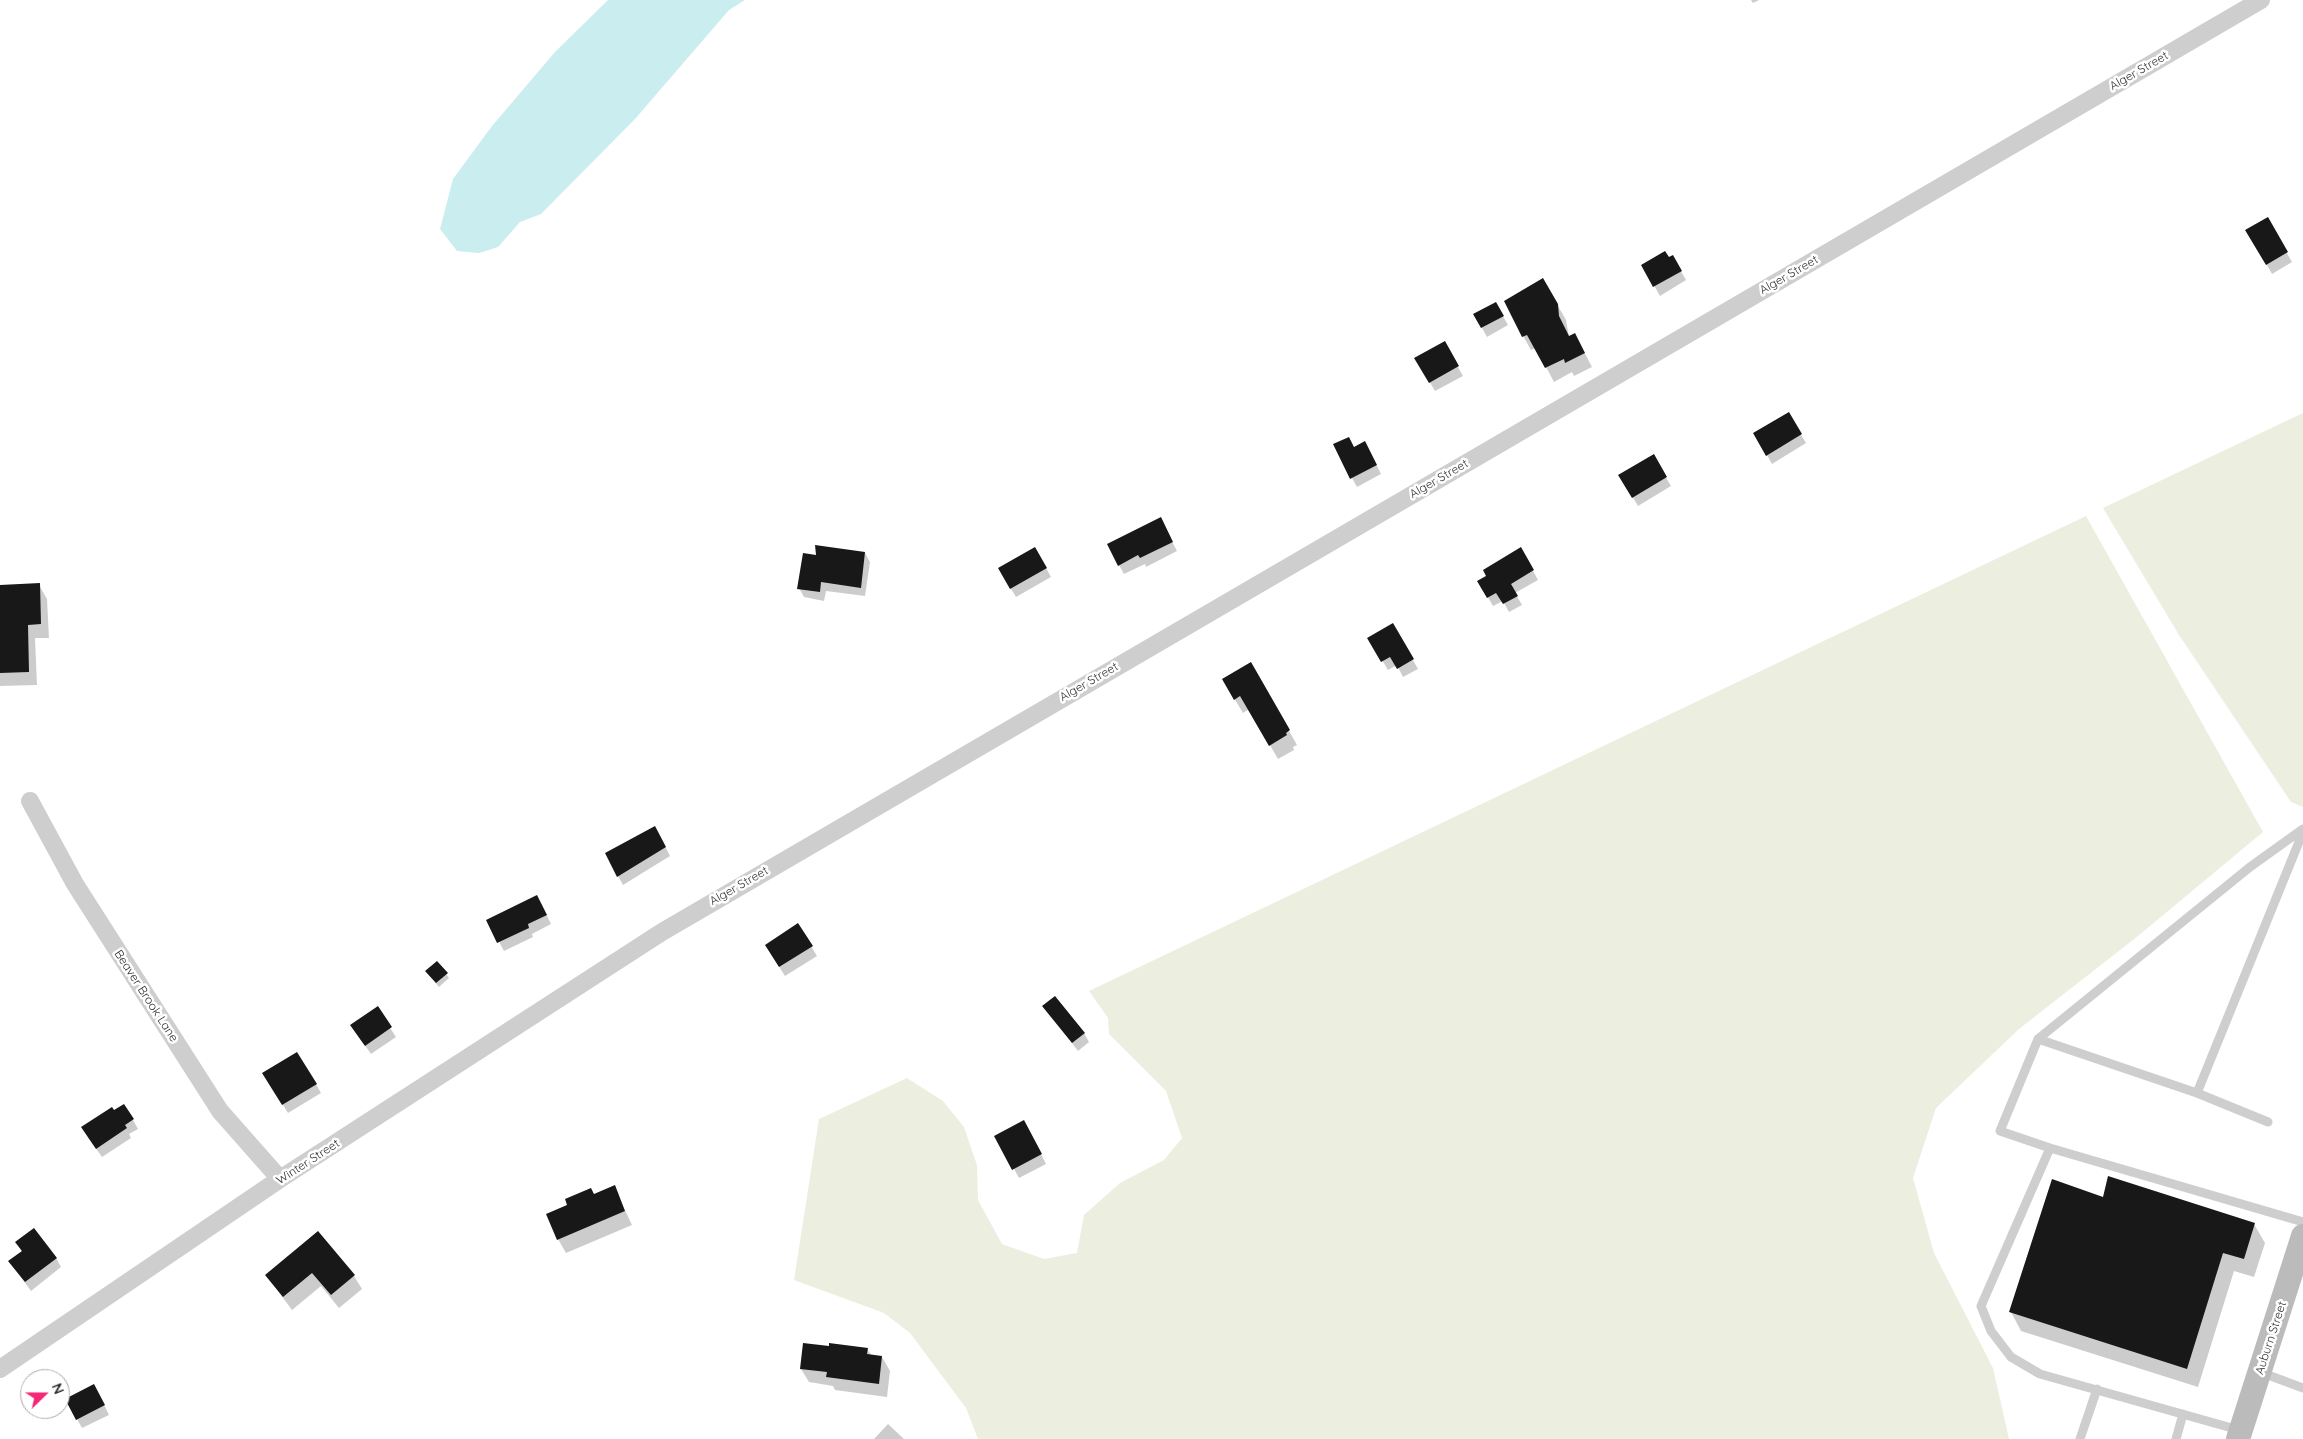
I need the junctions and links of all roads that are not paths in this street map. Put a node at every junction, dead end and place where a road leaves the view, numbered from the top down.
1 (2261, 0) edge
2 (30, 801) dead end
3 (2303, 830) edge
4 (619, 959) joint
5 (2038, 1039) junction
6 (2197, 1093) junction
7 (2268, 1122) dead end
8 (2050, 1148) junction
9 (280, 1180) junction
10 (2303, 1222) edge
11 (2303, 1236) edge
12 (0, 1368) edge
13 (2260, 1372) junction
14 (2303, 1388) edge
15 (2097, 1389) junction
16 (2183, 1414) junction
17 (2239, 1435) edge
18 (2080, 1439) edge
19 (2176, 1439) edge

1 - 4 street, Alger Street
2 - 9 street, Beaver Brook Lane
3 - 5 lane
3 - 6 lane
4 - 9 street, Winter Street
5 - 6 lane
5 - 8 lane
6 - 7 lane
8 - 10 lane
8 - 15 lane
9 - 12 street, Winter Street
11 - 13 main road, Auburn Street
13 - 14 lane
13 - 17 main road, Auburn Street
15 - 16 lane
15 - 18 lane
16 - 17 lane
16 - 19 lane

